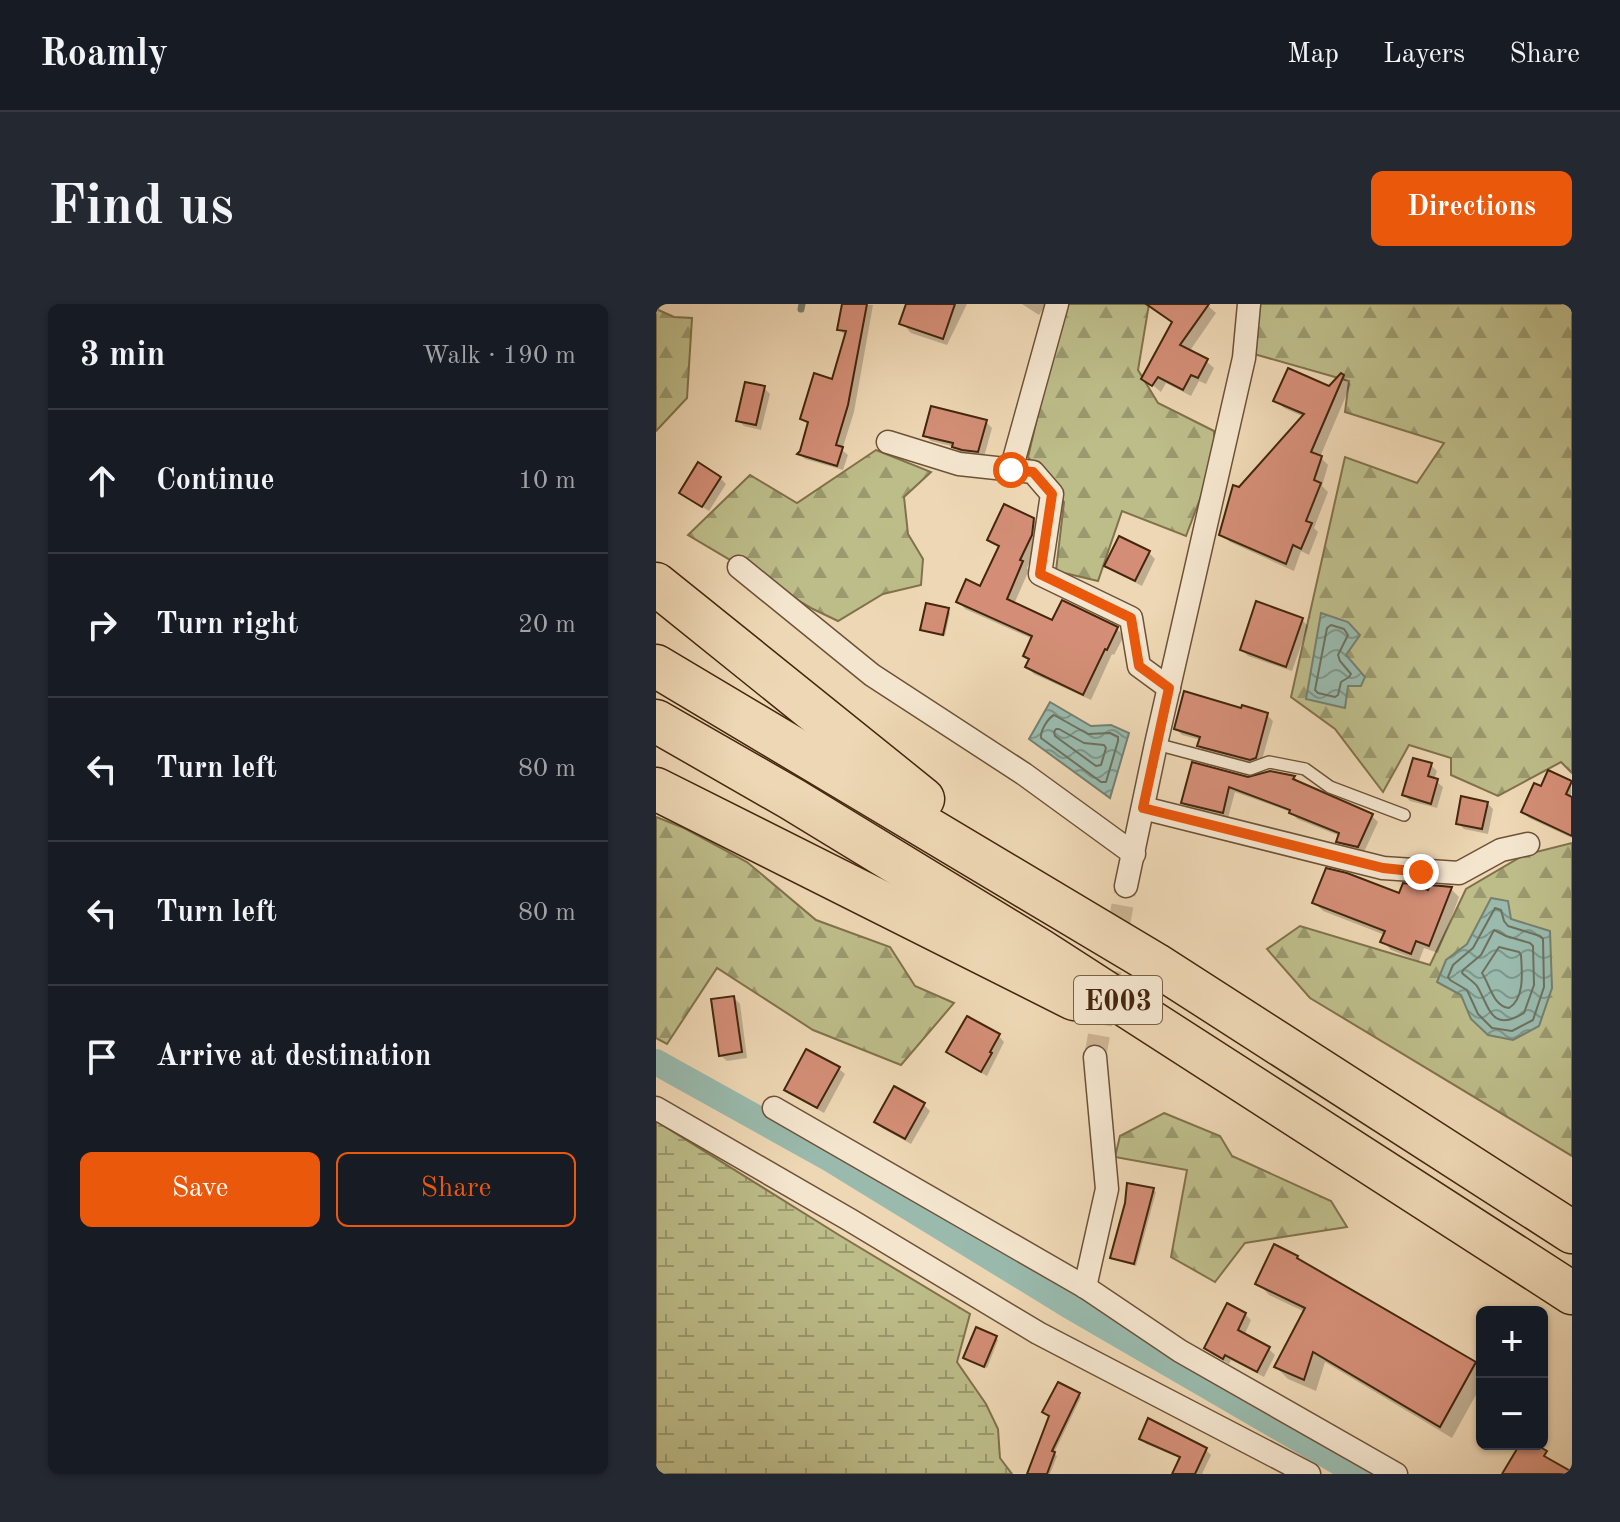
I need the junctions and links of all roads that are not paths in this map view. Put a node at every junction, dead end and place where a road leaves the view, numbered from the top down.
1 (1057, 304) edge
2 (1249, 304) edge
3 (888, 442) dead end
4 (1011, 470) junction
5 (739, 567) dead end
6 (656, 584) edge
7 (656, 666) edge
8 (1169, 688) junction
9 (656, 721) edge
10 (1156, 744) junction
11 (656, 789) edge
12 (1143, 808) junction
13 (1404, 815) dead end
14 (1528, 844) dead end
15 (1134, 854) junction
16 (1126, 886) tunnel mouth
17 (1042, 895) junction
18 (1095, 1057) tunnel mouth
19 (1268, 1097) junction
20 (656, 1108) edge
21 (774, 1108) dead end
22 (1572, 1232) edge
23 (1085, 1287) junction
24 (1572, 1293) edge
25 (1309, 1474) edge
26 (1396, 1474) edge

1 - 4 street
2 - 8 street
3 - 4 street
4 - 8 street
5 - 15 street
6 - 17 highway
7 - 17 highway, E003
8 - 10 street
9 - 19 highway, E003
10 - 12 street
10 - 13 lane
11 - 19 highway
12 - 14 street
12 - 15 street
15 - 16 street
17 - 22 highway, E003
18 - 23 street
19 - 24 highway, E003
20 - 25 street
21 - 23 street
23 - 26 street

